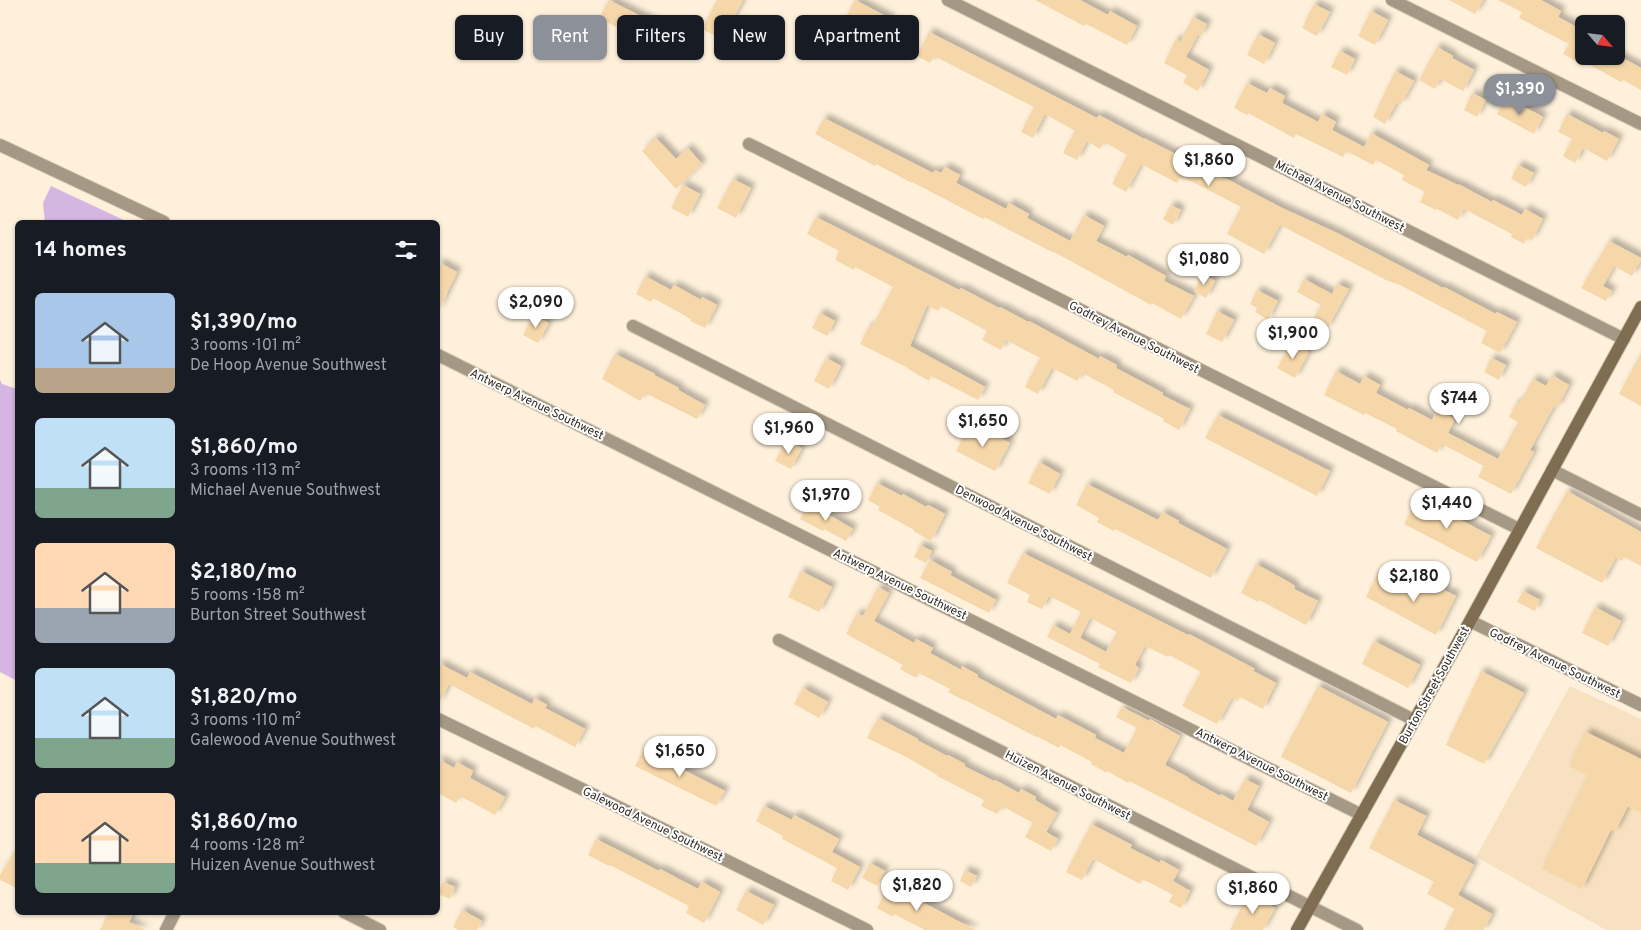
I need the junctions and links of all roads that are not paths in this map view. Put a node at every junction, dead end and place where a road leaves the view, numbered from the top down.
1 (948, 0) edge
2 (1392, 0) edge
3 (1641, 124) edge
4 (749, 144) dead end
5 (0, 145) edge
6 (160, 220) edge
7 (1639, 313) edge
8 (633, 326) dead end
9 (1624, 339) junction
10 (440, 355) edge
11 (1552, 470) junction
12 (1641, 515) edge
13 (1519, 530) junction
14 (1470, 621) junction
15 (779, 640) dead end
16 (1641, 704) edge
17 (440, 720) edge
18 (1414, 720) junction
19 (1362, 814) junction
20 (1310, 907) junction
21 (174, 915) edge
22 (350, 915) edge
23 (166, 930) edge
24 (380, 930) edge
25 (868, 930) edge
26 (1298, 930) edge
27 (1357, 930) edge

1 - 9 street, Michael Avenue Southwest
2 - 3 street
4 - 13 street, Godfrey Avenue Southwest
5 - 6 street
7 - 9 main road, Burton Street Southwest
8 - 18 street, Denwood Avenue Southwest
9 - 11 main road, Burton Street Southwest
10 - 19 street, Antwerp Avenue Southwest
11 - 12 street
11 - 13 main road, Burton Street Southwest
13 - 14 main road, Burton Street Southwest
14 - 16 street, Godfrey Avenue Southwest
14 - 18 main road, Burton Street Southwest
15 - 20 street, Huizen Avenue Southwest
17 - 25 street, Galewood Avenue Southwest
18 - 19 main road, Burton Street Southwest
19 - 20 main road, Burton Street Southwest
20 - 26 main road, Burton Street Southwest
20 - 27 street, Huizen Avenue Southwest
21 - 23 street
22 - 24 street

